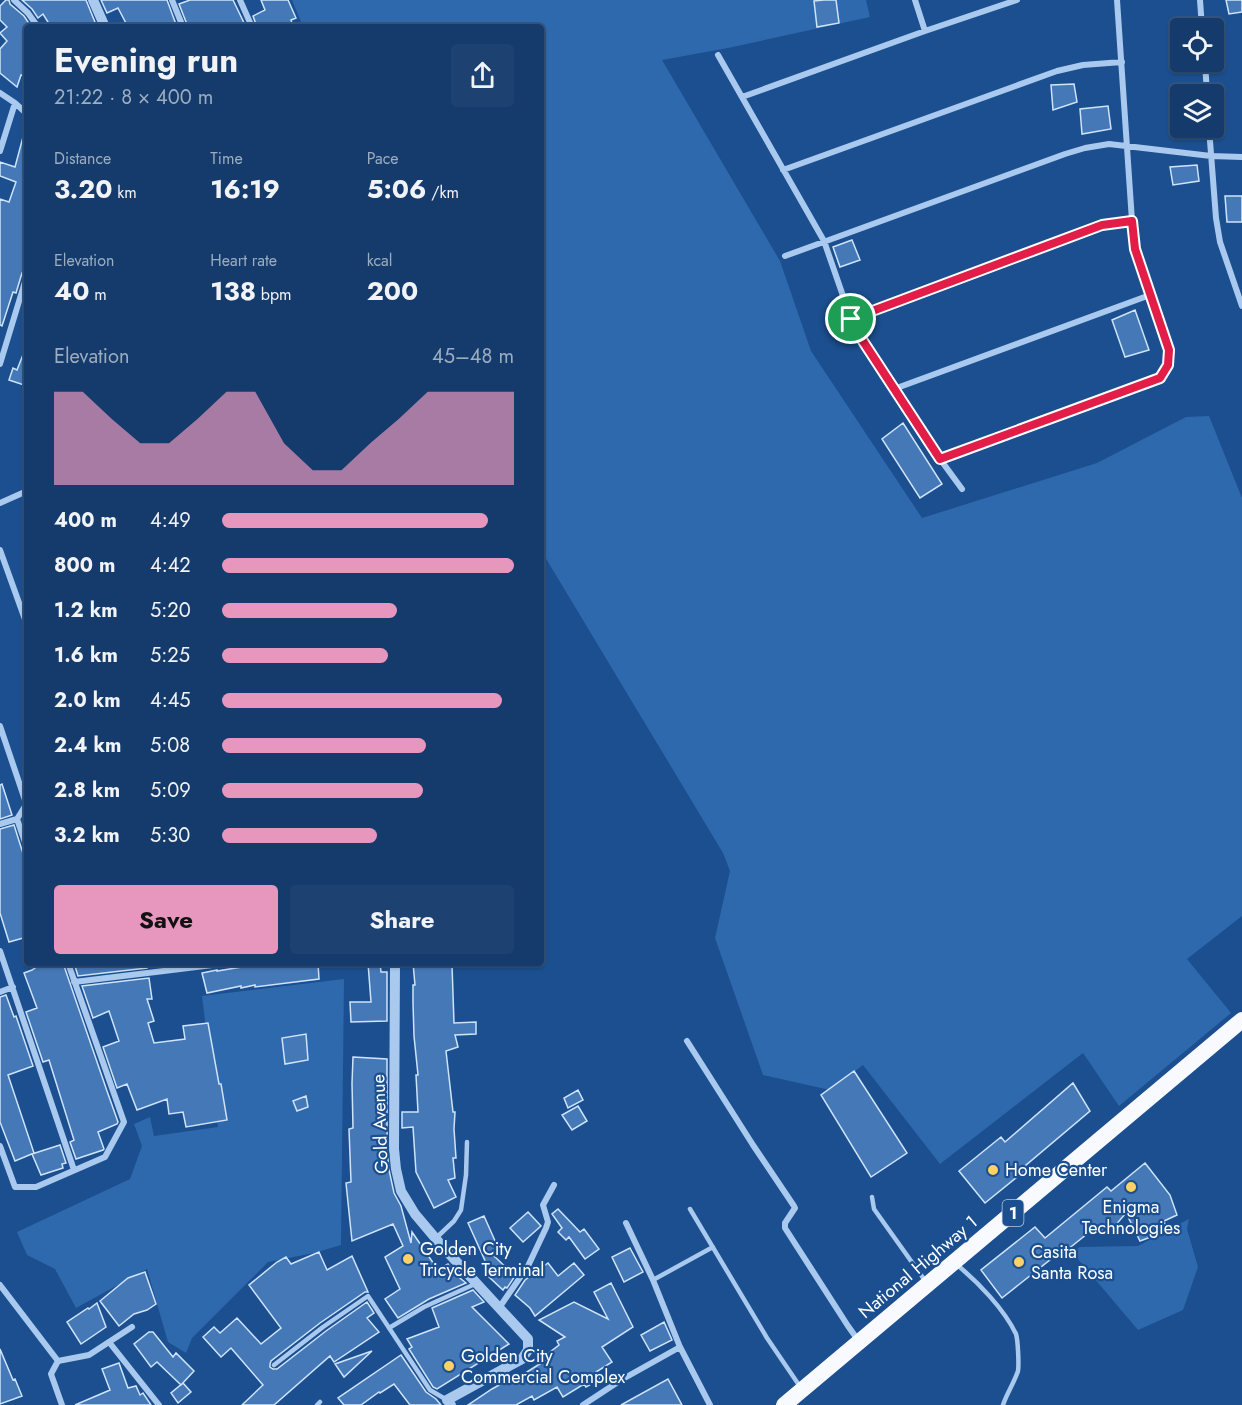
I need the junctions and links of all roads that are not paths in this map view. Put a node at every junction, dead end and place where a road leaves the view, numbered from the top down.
1 (14, 0) edge
2 (93, 0) edge
3 (172, 0) edge
4 (240, 0) edge
5 (915, 0) edge
6 (1017, 0) edge
7 (1117, 0) edge
8 (1200, 0) edge
9 (1201, 18) edge
10 (37, 24) edge
11 (104, 24) edge
12 (182, 24) edge
13 (251, 24) edge
14 (925, 31) junction
15 (718, 55) dead end
16 (1122, 62) junction
17 (0, 93) edge
18 (742, 97) junction
19 (15, 103) junction
20 (24, 111) edge
21 (1210, 138) edge
22 (1126, 145) junction
23 (0, 151) edge
24 (1212, 156) junction
25 (1242, 157) edge
26 (783, 170) junction
27 (1132, 221) junction
28 (824, 242) junction
29 (785, 256) dead end
30 (24, 285) edge
31 (1150, 295) junction
32 (1242, 306) edge
33 (851, 319) junction
34 (0, 364) edge
35 (894, 389) junction
36 (940, 459) junction
37 (962, 489) dead end
38 (24, 492) edge
39 (0, 503) edge
40 (0, 550) edge
41 (24, 617) edge
42 (0, 726) edge
43 (24, 797) edge
44 (24, 807) edge
45 (17, 819) junction
46 (0, 824) edge
47 (24, 839) edge
48 (0, 951) edge
49 (69, 966) edge
50 (203, 966) edge
51 (395, 966) edge
52 (74, 981) junction
53 (13, 987) junction
54 (0, 993) edge
55 (1242, 1020) edge
56 (687, 1041) dead end
57 (467, 1142) dead end
58 (0, 1146) edge
59 (74, 1170) junction
60 (554, 1185) dead end
61 (872, 1197) dead end
62 (690, 1209) dead end
63 (626, 1223) dead end
64 (435, 1239) junction
65 (713, 1247) junction
66 (954, 1262) junction
67 (653, 1280) junction
68 (476, 1283) junction
69 (928, 1284) junction
70 (0, 1285) edge
71 (499, 1309) junction
72 (132, 1327) dead end
73 (389, 1328) junction
74 (109, 1342) junction
75 (860, 1342) junction
76 (680, 1347) junction
77 (57, 1360) junction
78 (274, 1365) dead end
79 (793, 1400) edge
80 (449, 1402) edge
81 (62, 1405) edge
82 (159, 1405) edge
83 (584, 1405) edge
84 (710, 1405) edge
85 (1003, 1405) edge

1 - 10 street
2 - 11 street
3 - 12 street
4 - 13 street
5 - 14 street
6 - 14 street
7 - 16 street
8 - 9 street
14 - 18 street
15 - 18 street
16 - 22 street
16 - 26 street
17 - 19 street
18 - 26 street
19 - 20 street
19 - 23 street
21 - 24 street
22 - 24 street
22 - 27 street
22 - 28 street
24 - 25 street
24 - 32 street
26 - 28 street
27 - 31 street
27 - 33 street
28 - 29 street
28 - 33 street
30 - 34 street
31 - 35 street
31 - 36 street
33 - 35 street
35 - 36 street
36 - 37 street
38 - 39 street
40 - 41 street
42 - 43 street
44 - 45 street
45 - 46 street
45 - 47 street
48 - 53 street
49 - 52 street
50 - 52 street
51 - 64 street, Gold Avenue
52 - 59 street
53 - 54 street
53 - 59 street
55 - 66 highway, National Highway 1 / 1
56 - 75 street
57 - 64 lane
58 - 59 street
60 - 71 street
61 - 69 lane
62 - 65 lane
63 - 67 street
64 - 68 street, Gold Avenue
65 - 67 lane
65 - 79 lane
66 - 69 highway, National Highway 1 / 1
66 - 85 lane
67 - 76 street
68 - 71 street, Gold Avenue
68 - 73 lane
69 - 75 highway, National Highway 1 / 1
70 - 77 street
71 - 80 street, Gold Avenue
72 - 74 street
73 - 78 lane
73 - 80 lane
74 - 77 street
74 - 82 street
75 - 79 highway, National Highway 1 / 1
76 - 83 street
76 - 84 street
77 - 81 street

